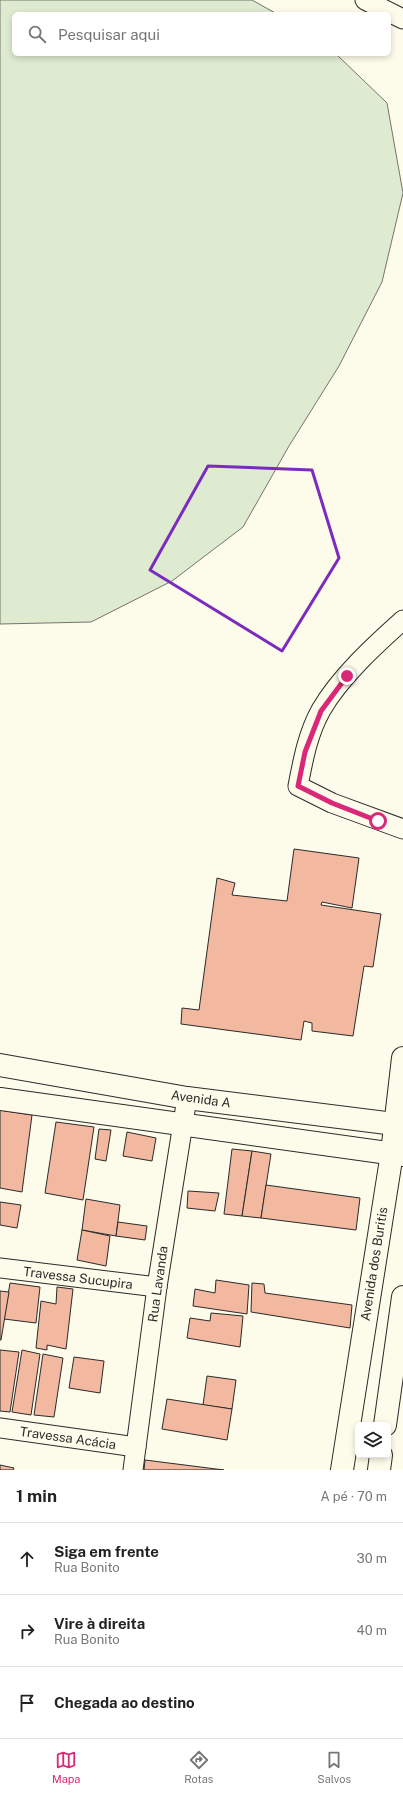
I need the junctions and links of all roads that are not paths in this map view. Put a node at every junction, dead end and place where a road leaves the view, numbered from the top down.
1 (365, 0) edge
2 (389, 12) edge
3 (391, 13) edge
4 (403, 19) edge
5 (403, 620) edge
6 (403, 829) edge
7 (403, 1058) edge
8 (0, 1066) edge
9 (0, 1098) edge
10 (187, 1098) junction
11 (182, 1124) junction
12 (399, 1125) edge
13 (397, 1154) edge
14 (0, 1268) edge
15 (157, 1287) junction
16 (403, 1297) edge
17 (385, 1422) edge
18 (0, 1428) edge
19 (136, 1447) junction
20 (381, 1458) edge
21 (132, 1470) edge
22 (342, 1470) edge
23 (379, 1470) edge

1 - 2 street
3 - 4 street
5 - 6 street
7 - 12 street, Avenida dos Buritis
8 - 10 street, Avenida A
9 - 11 street, Avenida A
10 - 11 street, Rua Lavanda
10 - 12 street, Avenida A
11 - 13 street, Avenida A
11 - 15 street, Rua Lavanda
12 - 13 street, Avenida dos Buritis
13 - 22 street, Avenida dos Buritis
14 - 15 street, Travessa Sucupira
15 - 19 street, Rua Lavanda
16 - 17 street
18 - 19 street, Travessa Acácia
19 - 21 street, Rua Lavanda
20 - 23 street

